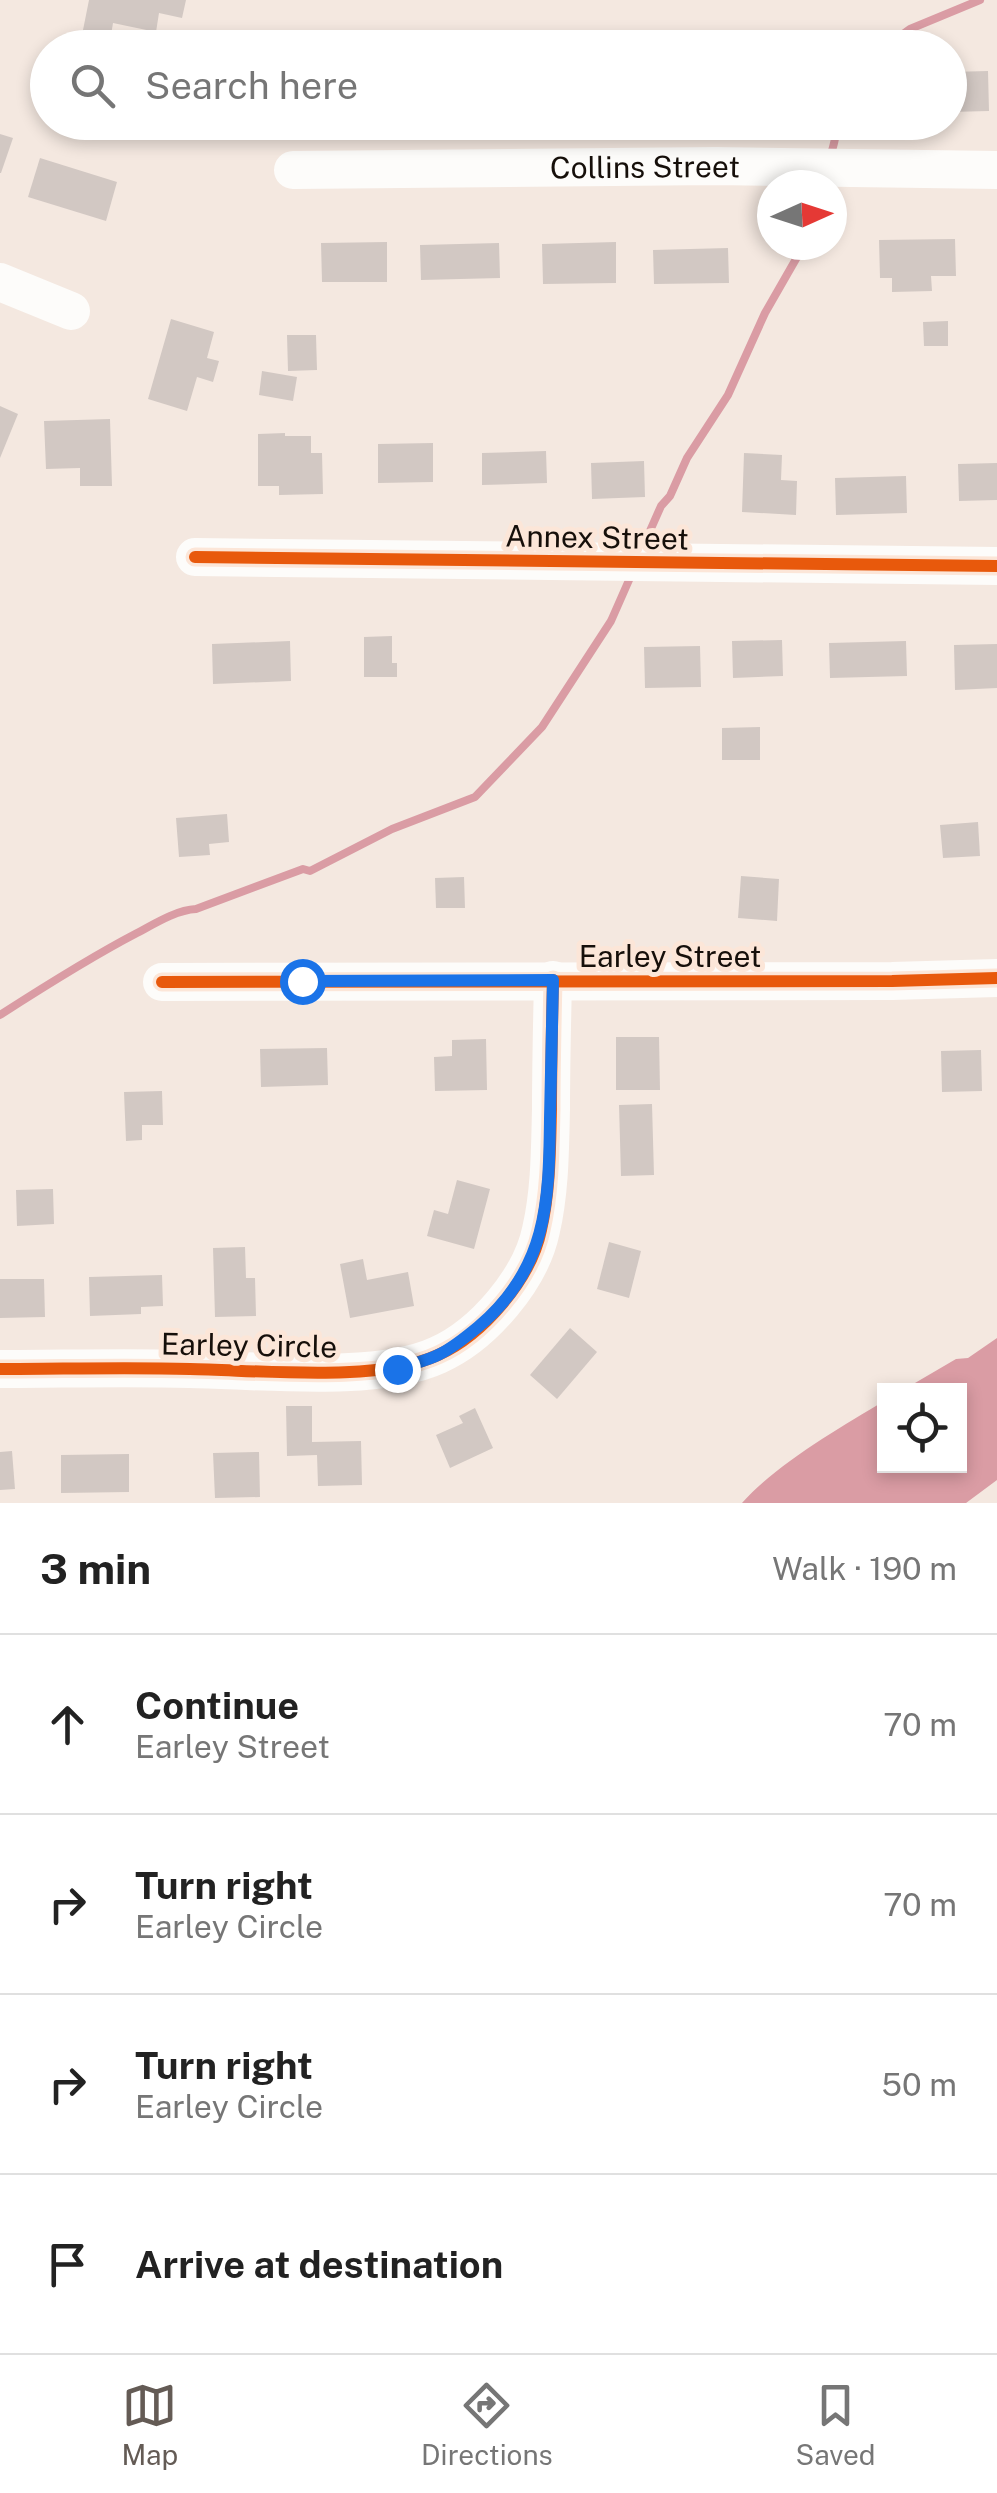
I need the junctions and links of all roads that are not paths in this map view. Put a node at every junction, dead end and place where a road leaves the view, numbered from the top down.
1 (293, 170) dead end
2 (997, 170) edge
3 (0, 282) edge
4 (72, 312) dead end
5 (196, 557) dead end
6 (997, 566) edge
7 (997, 978) edge
8 (553, 980) junction
9 (162, 982) dead end
10 (0, 1369) edge

1 - 2 street, Collins Street
3 - 4 street
5 - 6 street, Annex Street
7 - 8 street, Earley Street
8 - 9 street, Earley Street
8 - 10 street, Earley Circle

